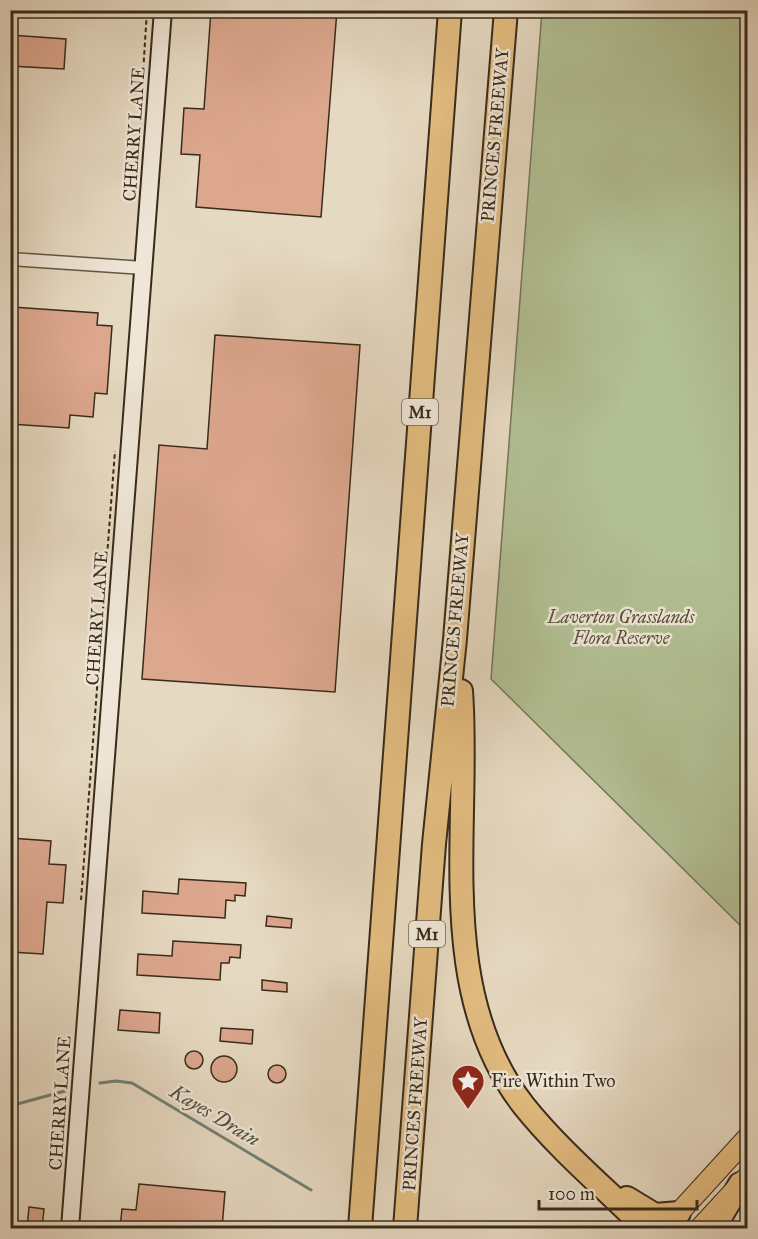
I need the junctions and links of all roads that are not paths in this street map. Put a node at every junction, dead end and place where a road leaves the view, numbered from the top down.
1 (163, 10) edge
2 (450, 10) edge
3 (506, 10) edge
4 (10, 259) edge
5 (144, 268) junction
6 (455, 639) junction
7 (390, 814) junction
8 (747, 1137) edge
9 (590, 1176) junction
10 (744, 1180) edge
11 (672, 1221) edge
12 (70, 1228) edge
13 (349, 1228) edge
14 (360, 1228) edge
15 (405, 1228) edge
16 (645, 1228) edge
17 (700, 1228) edge
18 (714, 1228) edge

1 - 5 street, CHERRY LANE
2 - 7 highway, M1
3 - 6 highway, PRINCES FREEWAY / M1
4 - 5 street
5 - 12 street, CHERRY LANE
6 - 9 highway
6 - 15 highway, PRINCES FREEWAY / M1
7 - 13 highway
7 - 14 highway, M1
8 - 11 main road
9 - 11 highway
9 - 16 highway
10 - 17 main road
10 - 18 highway

